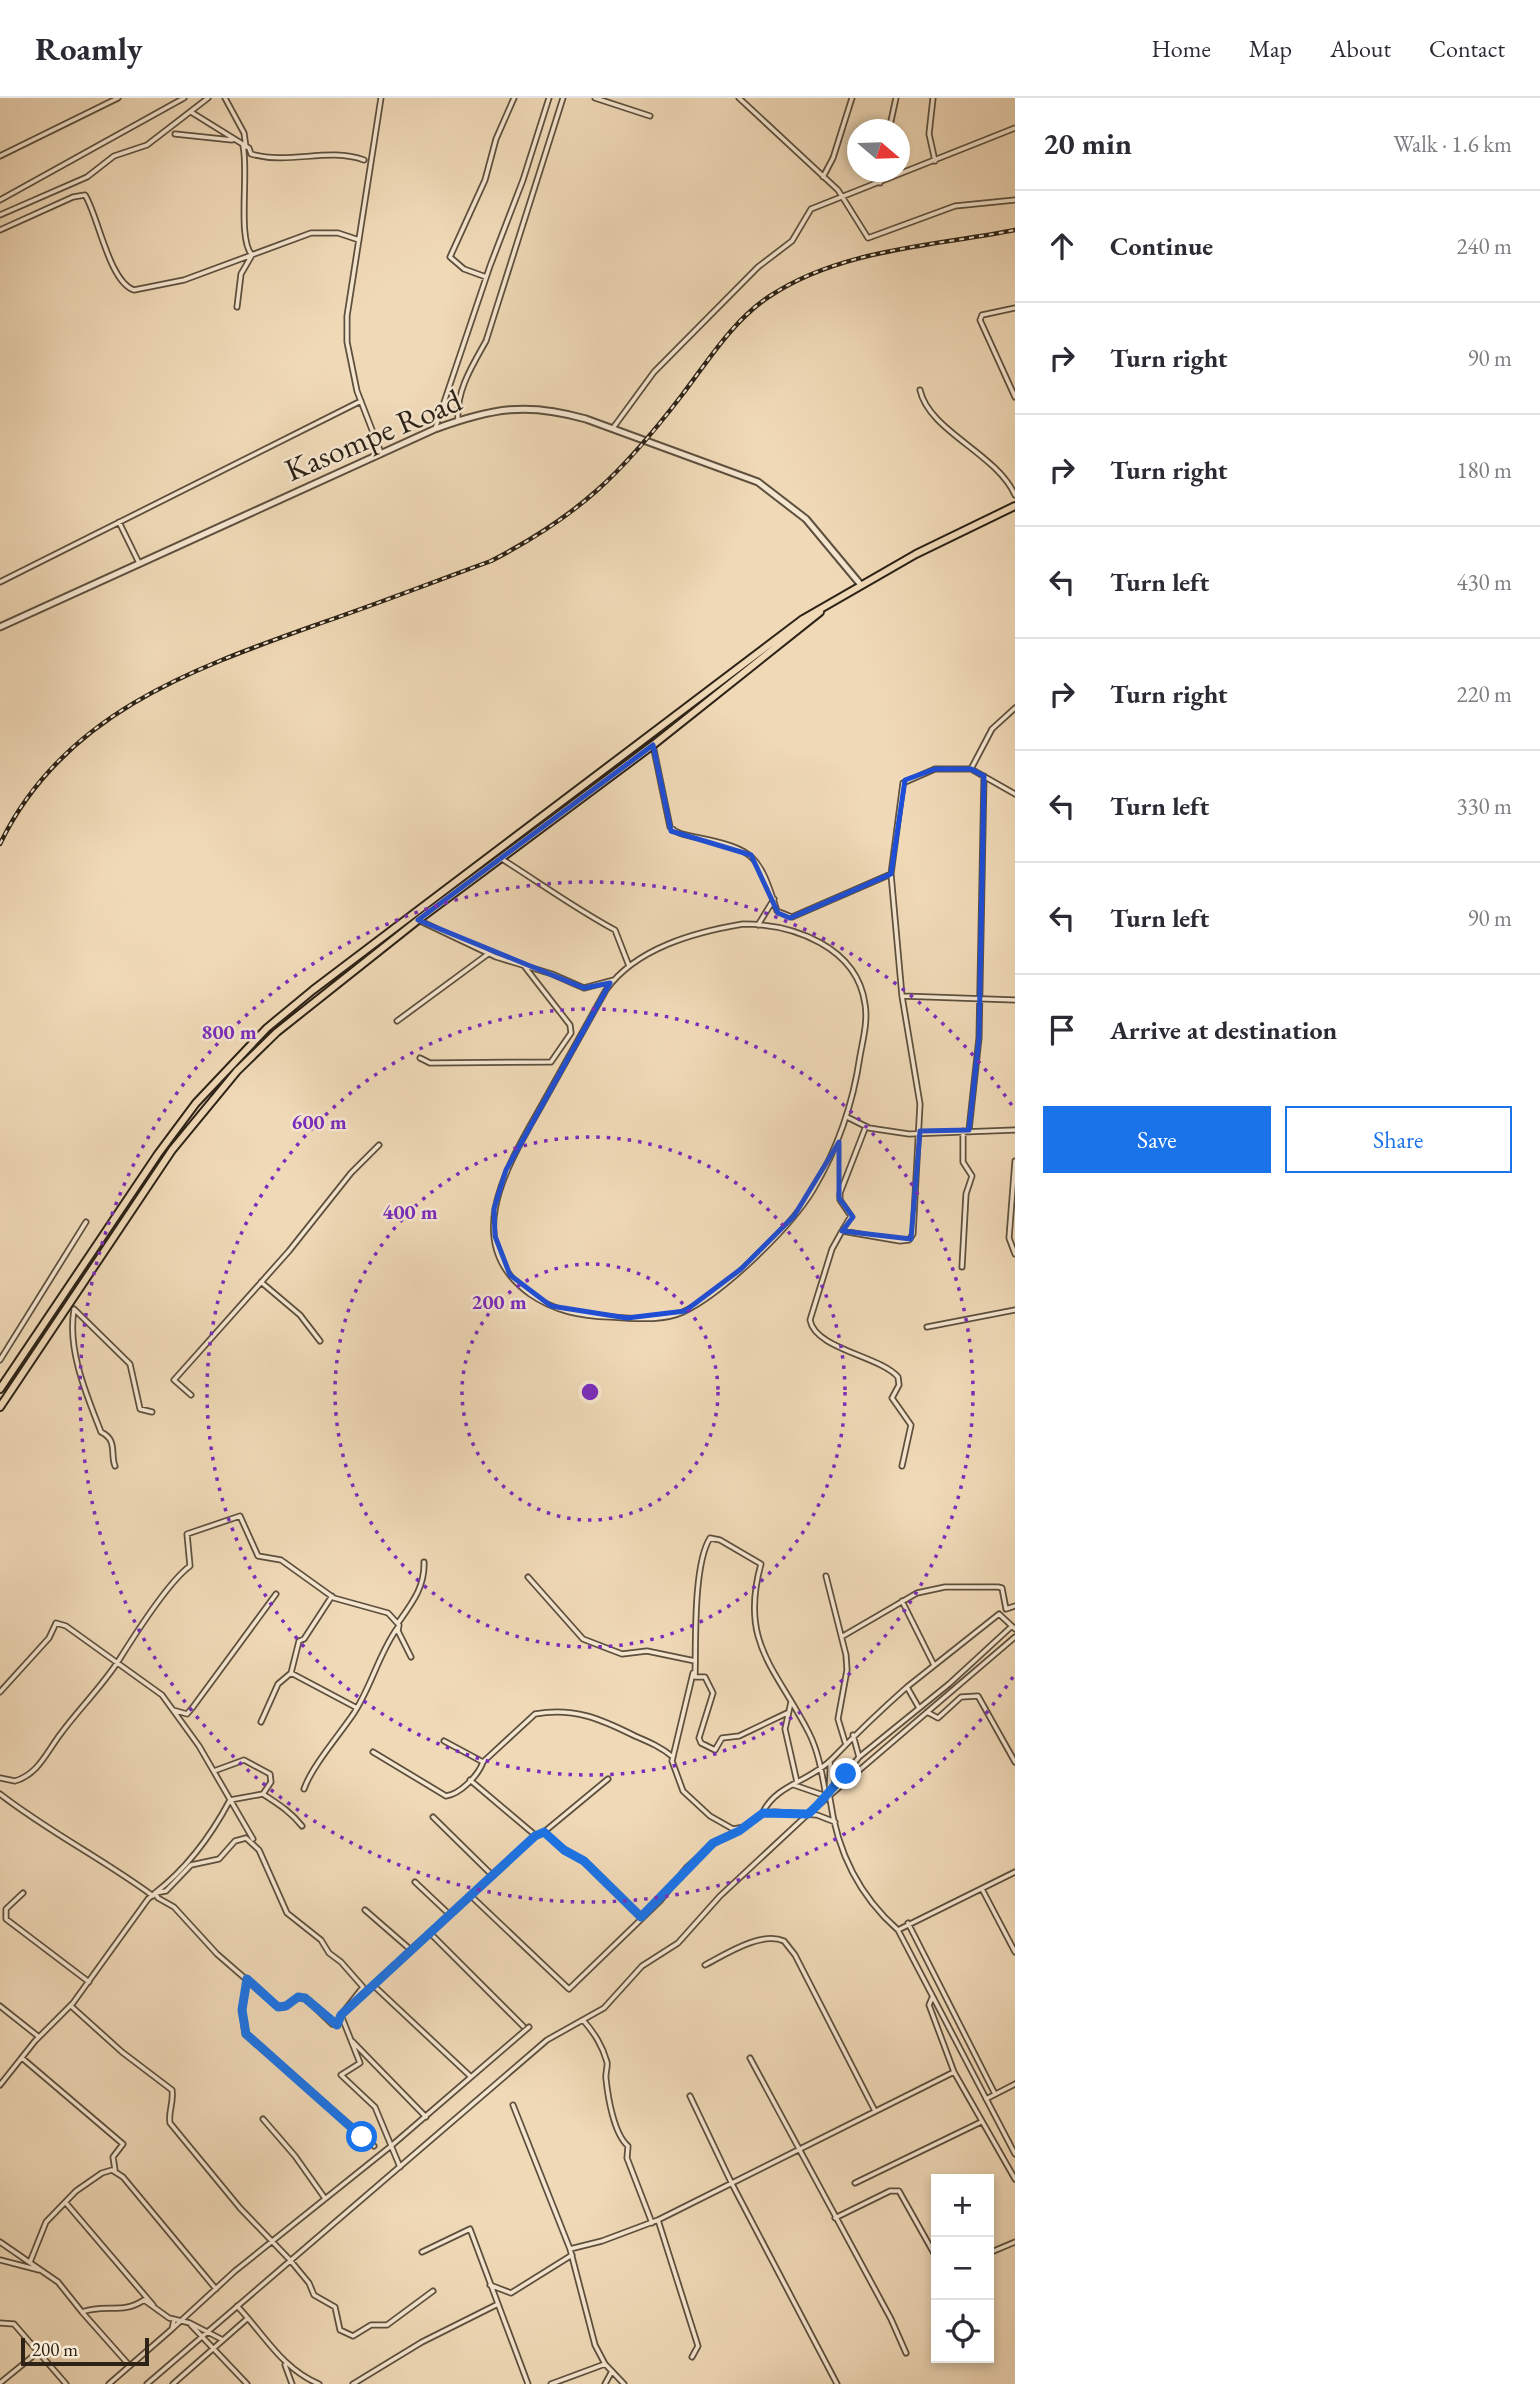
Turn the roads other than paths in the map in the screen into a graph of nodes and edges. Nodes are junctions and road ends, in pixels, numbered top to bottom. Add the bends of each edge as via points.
1 (118, 98) edge
2 (184, 98) edge
3 (208, 98) edge
4 (225, 98) edge
5 (382, 98) edge
6 (514, 98) edge
7 (549, 98) edge
8 (563, 98) edge
9 (595, 98) edge
10 (739, 98) edge
11 (852, 98) edge
12 (896, 98) edge
13 (933, 98) edge
14 (191, 112) junction
15 (650, 116) dead end
16 (891, 119) edge
17 (1015, 128) edge
18 (175, 134) dead end
19 (235, 141) junction
20 (245, 146) junction
21 (0, 156) edge
22 (364, 160) dead end
23 (934, 161) junction
24 (822, 177) junction
25 (880, 183) joint
26 (840, 196) junction
27 (0, 200) edge
28 (1015, 200) edge
29 (0, 215) edge
30 (0, 230) edge
31 (359, 240) junction
32 (252, 254) junction
33 (487, 277) junction
34 (236, 307) dead end
35 (1015, 308) edge
36 (920, 390) dead end
37 (1015, 397) edge
38 (361, 401) junction
39 (458, 420) junction
40 (613, 428) junction
41 (435, 429) junction
42 (381, 453) junction
43 (1015, 495) edge
44 (1015, 506) edge
45 (119, 522) junction
46 (139, 563) junction
47 (0, 582) edge
48 (861, 585) junction
49 (830, 604) junction
50 (0, 627) edge
51 (1015, 708) edge
52 (653, 745) junction
53 (971, 769) junction
54 (984, 776) junction
55 (1015, 794) edge
56 (500, 858) junction
57 (891, 874) junction
58 (774, 899) junction
59 (418, 920) junction
60 (758, 925) junction
61 (488, 954) junction
62 (629, 966) junction
63 (526, 967) junction
64 (614, 980) junction
65 (902, 996) junction
66 (977, 997) junction
67 (1015, 1000) edge
68 (397, 1021) dead end
69 (420, 1058) dead end
70 (847, 1117) junction
71 (866, 1126) junction
72 (966, 1130) junction
73 (1015, 1130) edge
74 (920, 1131) junction
75 (379, 1145) dead end
76 (1015, 1161) edge
77 (86, 1222) dead end
78 (842, 1231) junction
79 (1014, 1253) edge
80 (962, 1267) dead end
81 (261, 1282) junction
82 (69, 1302) junction
83 (74, 1310) junction
84 (1015, 1310) edge
85 (927, 1327) dead end
86 (320, 1341) dead end
87 (0, 1360) edge
88 (0, 1389) edge
89 (191, 1395) dead end
90 (0, 1407) edge
91 (152, 1412) dead end
92 (116, 1466) dead end
93 (902, 1466) dead end
94 (424, 1562) dead end
95 (826, 1576) dead end
96 (528, 1577) dead end
97 (276, 1594) dead end
98 (332, 1596) junction
99 (902, 1601) junction
100 (1015, 1606) edge
101 (398, 1624) junction
102 (1013, 1627) edge
103 (843, 1636) junction
104 (1015, 1637) edge
105 (411, 1657) dead end
106 (117, 1662) junction
107 (695, 1663) junction
108 (934, 1665) junction
109 (291, 1674) junction
110 (908, 1687) junction
111 (0, 1694) edge
112 (792, 1700) junction
113 (921, 1707) junction
114 (357, 1708) junction
115 (173, 1710) junction
116 (928, 1712) junction
117 (787, 1713) junction
118 (261, 1722) dead end
119 (853, 1735) junction
120 (444, 1741) dead end
121 (845, 1742) junction
122 (373, 1752) dead end
123 (673, 1757) junction
124 (859, 1757) junction
125 (831, 1761) junction
126 (483, 1762) junction
127 (1015, 1762) edge
128 (820, 1766) junction
129 (214, 1771) junction
130 (0, 1778) edge
131 (608, 1779) dead end
132 (470, 1780) junction
133 (797, 1782) junction
134 (792, 1785) junction
135 (832, 1787) junction
136 (304, 1789) dead end
137 (0, 1794) edge
138 (263, 1794) junction
139 (828, 1796) junction
140 (230, 1800) junction
141 (763, 1813) junction
142 (808, 1814) junction
143 (433, 1817) dead end
144 (835, 1822) junction
145 (302, 1826) dead end
146 (744, 1827) junction
147 (544, 1832) junction
148 (535, 1836) junction
149 (255, 1843) junction
150 (1015, 1872) edge
151 (492, 1875) junction
152 (415, 1882) dead end
153 (982, 1889) junction
154 (23, 1893) dead end
155 (154, 1894) junction
156 (471, 1896) junction
157 (365, 1910) dead end
158 (450, 1915) junction
159 (641, 1917) junction
160 (908, 1923) junction
161 (898, 1930) junction
162 (430, 1933) junction
163 (411, 1950) junction
164 (1015, 1952) edge
165 (705, 1965) dead end
166 (247, 1979) junction
167 (89, 1982) junction
168 (373, 1985) junction
169 (932, 1998) junction
170 (0, 2006) edge
171 (71, 2006) junction
172 (341, 2016) junction
173 (583, 2020) junction
174 (523, 2026) dead end
175 (529, 2026) dead end
176 (39, 2037) junction
177 (350, 2039) junction
178 (750, 2058) dead end
179 (22, 2059) junction
180 (954, 2072) junction
181 (470, 2075) junction
182 (1015, 2084) edge
183 (0, 2085) edge
184 (995, 2094) junction
185 (690, 2096) dead end
186 (986, 2099) junction
187 (513, 2105) dead end
188 (875, 2111) junction
189 (426, 2117) junction
190 (263, 2119) dead end
191 (981, 2122) junction
192 (374, 2146) dead end
193 (391, 2146) junction
194 (800, 2151) junction
195 (1015, 2154) edge
196 (400, 2167) junction
197 (116, 2172) junction
198 (1015, 2179) edge
199 (732, 2183) junction
200 (855, 2183) dead end
201 (324, 2197) junction
202 (66, 2203) junction
203 (835, 2218) junction
204 (658, 2220) junction
205 (652, 2223) junction
206 (271, 2241) junction
207 (0, 2242) edge
208 (1015, 2242) edge
209 (931, 2247) edge
210 (570, 2249) junction
211 (994, 2251) edge
212 (422, 2252) dead end
213 (572, 2255) junction
214 (0, 2260) edge
215 (290, 2260) junction
216 (30, 2262) junction
217 (41, 2270) junction
218 (490, 2285) junction
219 (216, 2289) junction
220 (433, 2291) dead end
221 (498, 2304) junction
222 (237, 2306) junction
223 (155, 2307) junction
224 (82, 2312) junction
225 (248, 2318) junction
226 (174, 2320) junction
227 (182, 2321) junction
228 (0, 2322) edge
229 (190, 2323) junction
230 (172, 2329) junction
231 (208, 2331) junction
232 (202, 2336) junction
233 (223, 2340) junction
234 (212, 2350) junction
235 (38, 2352) junction
236 (905, 2353) dead end
237 (692, 2357) dead end
238 (284, 2362) junction
239 (605, 2364) junction
240 (129, 2365) junction
241 (294, 2371) junction
242 (612, 2371) junction
243 (292, 2382) edge
244 (0, 2383) edge
245 (66, 2384) edge
246 (109, 2384) edge
247 (147, 2384) edge
248 (173, 2384) edge
249 (247, 2384) edge
250 (319, 2384) edge
251 (352, 2384) edge
252 (528, 2384) edge
253 (551, 2384) edge
254 (605, 2384) edge
255 (624, 2384) edge
256 (837, 2384) edge

1 - 21 street
2 - 27 street
3 - 14 street
4 - 20 street via 244,133
5 - 31 street
6 - 33 street via 485,180 450,257 464,269
7 - 33 street
8 - 39 street via 486,341 463,387
9 - 15 street
10 - 24 street
11 - 24 street via 833,158
12 - 16 street
13 - 23 street via 929,134
14 - 19 street
14 - 29 street via 147,145 110,158 87,177
17 - 23 street
18 - 19 street
19 - 20 street
20 - 22 street via 251,154 274,159 348,154
20 - 32 street via 244,219
23 - 25 street
24 - 26 street
25 - 26 street
26 - 28 street via 868,238 955,206
26 - 40 street via 811,209 792,241 703,319 634,396
30 - 32 street via 85,195 124,283 134,290 184,280
31 - 32 street via 323,231
31 - 38 street via 347,317
32 - 34 street via 241,274
33 - 41 street
35 - 37 street via 982,315 979,320
36 - 43 street via 949,430 998,470
38 - 42 street
38 - 45 street
39 - 40 street, Kasompe Road via 493,410 540,408
39 - 41 street, Kasompe Road
40 - 48 street, Kasompe Road via 758,482 806,519
41 - 42 street, Kasompe Road
42 - 46 street, Kasompe Road
44 - 48 highway
45 - 46 street
45 - 47 street
46 - 50 street, Kasompe Road
48 - 49 highway
49 - 52 highway
49 - 88 highway via 710,687 267,1028 220,1076 158,1154
51 - 53 street via 992,729
52 - 56 highway
52 - 58 street via 670,827 751,855 763,870
53 - 54 street
53 - 57 street via 935,769 905,780
54 - 55 street
54 - 66 street
56 - 59 highway
56 - 62 street via 589,918 615,930
57 - 58 street via 792,917 777,911
57 - 65 street
58 - 60 street
59 - 61 street
59 - 82 highway via 318,997 237,1071 172,1150
60 - 62 street via 690,937
60 - 70 street via 825,946 846,960 858,981 865,1024
61 - 63 street
61 - 68 street
62 - 64 street
63 - 64 street via 584,988
63 - 69 street via 570,1026 571,1033 551,1062 430,1063
64 - 70 street via 506,1170 496,1200 495,1236 508,1271 542,1302 579,1314 627,1318 665,1317 692,1306 741,1269 794,1216 826,1166
65 - 66 street
65 - 74 street
66 - 67 street
66 - 72 street via 979,1038
70 - 71 street
71 - 74 street via 897,1133
71 - 78 street via 840,1193 851,1216
72 - 73 street
72 - 74 street
72 - 80 street via 962,1159 972,1176 965,1197
74 - 78 street via 912,1238 900,1241
75 - 81 street via 332,1194
76 - 79 street via 1009,1238
77 - 87 street
78 - 93 street via 810,1323 844,1350 897,1375 899,1385 892,1398 911,1425
81 - 86 street via 300,1315
81 - 89 street via 174,1380
82 - 83 street
82 - 90 highway
83 - 91 street via 130,1364 140,1409
83 - 92 street via 74,1345 86,1397 113,1446
84 - 85 street
94 - 101 street via 419,1591
95 - 103 street
96 - 107 street via 583,1639 622,1654 647,1651
97 - 115 street via 187,1714
98 - 101 street via 373,1606
98 - 106 street via 281,1560 258,1556 243,1518 221,1521 187,1534 190,1566 178,1574
98 - 109 street via 299,1641
99 - 100 street via 938,1587 993,1586 1002,1588 1006,1609
99 - 103 street
99 - 108 street
101 - 105 street
101 - 114 street
102 - 108 street via 999,1614
102 - 113 street
103 - 121 street via 847,1670 838,1719
104 - 116 street
106 - 111 street via 56,1623 49,1638
106 - 115 street via 162,1695
106 - 130 street via 37,1769 15,1781
107 - 112 street via 701,1571 707,1544 713,1538 761,1564 755,1593 757,1639
107 - 117 street via 695,1677 705,1677 713,1693 701,1743 715,1750 722,1738
107 - 123 street
108 - 110 street
109 - 114 street
109 - 118 street via 278,1684
110 - 113 street
110 - 119 street
112 - 117 street
112 - 128 street
113 - 116 street
113 - 124 street
114 - 136 street
115 - 129 street
116 - 127 street via 938,1718 961,1697 978,1696
116 - 139 street
117 - 133 street via 785,1732
119 - 121 street
119 - 124 street
120 - 126 street
121 - 125 street
122 - 132 street via 446,1796 456,1794
123 - 126 street via 604,1719 541,1713 528,1718
123 - 146 street via 678,1782 697,1804 728,1828
124 - 135 street
125 - 128 street
125 - 135 street
126 - 132 street
128 - 133 street
128 - 139 street
129 - 138 street via 244,1760 270,1774 271,1782
129 - 140 street
131 - 147 street
132 - 148 street
133 - 134 street
134 - 139 street
134 - 141 street via 772,1798
135 - 139 street
137 - 155 street via 75,1847
138 - 140 street
138 - 145 street via 275,1804 285,1805
139 - 142 street
139 - 144 street
140 - 149 street
140 - 155 street via 188,1861
141 - 142 street
141 - 146 street
142 - 144 street
142 - 173 street via 720,1896 678,1943 645,1962 604,2008
143 - 151 street
144 - 161 street via 840,1849 864,1894
146 - 159 street via 713,1843
147 - 148 street
147 - 159 street via 584,1861
148 - 151 street
149 - 155 street via 246,1838 235,1841 219,1859 196,1861 166,1891
149 - 172 street via 287,1913 321,1940 363,1987
150 - 153 street
151 - 156 street
152 - 158 street
153 - 160 street
153 - 164 street
154 - 167 street via 5,1909 6,1919
155 - 166 street via 174,1907
155 - 167 street
156 - 158 street
156 - 159 street via 569,1989
157 - 163 street
158 - 162 street
160 - 161 street
160 - 184 street
161 - 169 street
162 - 163 street
162 - 174 street
163 - 168 street
165 - 188 street via 759,1940 784,1941
166 - 172 street via 278,2007 305,1998 332,2024 337,2025
166 - 192 street via 242,2010 246,2034
167 - 171 street
168 - 172 street
168 - 181 street
169 - 180 street via 929,2005
169 - 186 street
170 - 176 street
171 - 176 street
171 - 206 street via 172,2090 170,2123
172 - 177 street
173 - 196 street via 547,2040
173 - 205 street via 600,2040 619,2138 628,2146 627,2158
175 - 181 street
176 - 179 street
177 - 189 street
177 - 193 street via 360,2063 341,2076 375,2106
178 - 194 street
179 - 183 street
179 - 197 street via 123,2144 113,2157
180 - 188 street
180 - 191 street
181 - 189 street
182 - 184 street
184 - 186 street
185 - 199 street
186 - 195 street
187 - 210 street
188 - 194 street
189 - 193 street
190 - 201 street
191 - 198 street
191 - 200 street
193 - 196 street
193 - 201 street
194 - 199 street
194 - 203 street
196 - 215 street
197 - 202 street via 102,2173
197 - 219 street
199 - 204 street
199 - 256 street
201 - 206 street
202 - 216 street via 46,2222
202 - 223 street
203 - 209 street via 899,2190
203 - 236 street
204 - 205 street
204 - 237 street via 698,2346
205 - 210 street
206 - 215 street
206 - 219 street
207 - 216 street
208 - 211 street
210 - 213 street
212 - 218 street via 470,2229
213 - 218 street via 511,2292
213 - 239 street via 595,2345
214 - 217 street
215 - 220 street via 314,2295 335,2307 340,2330 353,2336 371,2325 387,2325
215 - 222 street
216 - 217 street
217 - 224 street via 58,2282
218 - 221 street
219 - 227 street
221 - 251 street
221 - 252 street
222 - 225 street
222 - 231 street
223 - 224 street via 144,2300 124,2309 98,2306
223 - 226 street
224 - 240 street
225 - 233 street
225 - 238 street
226 - 227 street
226 - 230 street
227 - 229 street
227 - 230 street
228 - 235 street via 14,2324
229 - 231 street
229 - 232 street
230 - 240 street
231 - 232 street
231 - 233 street
232 - 234 street
232 - 247 street
233 - 234 street
234 - 248 street
234 - 249 street
235 - 244 street
235 - 245 street
238 - 241 street
238 - 243 street
239 - 242 street
239 - 253 street
240 - 246 street
241 - 243 street
241 - 250 street
242 - 254 street
242 - 255 street

